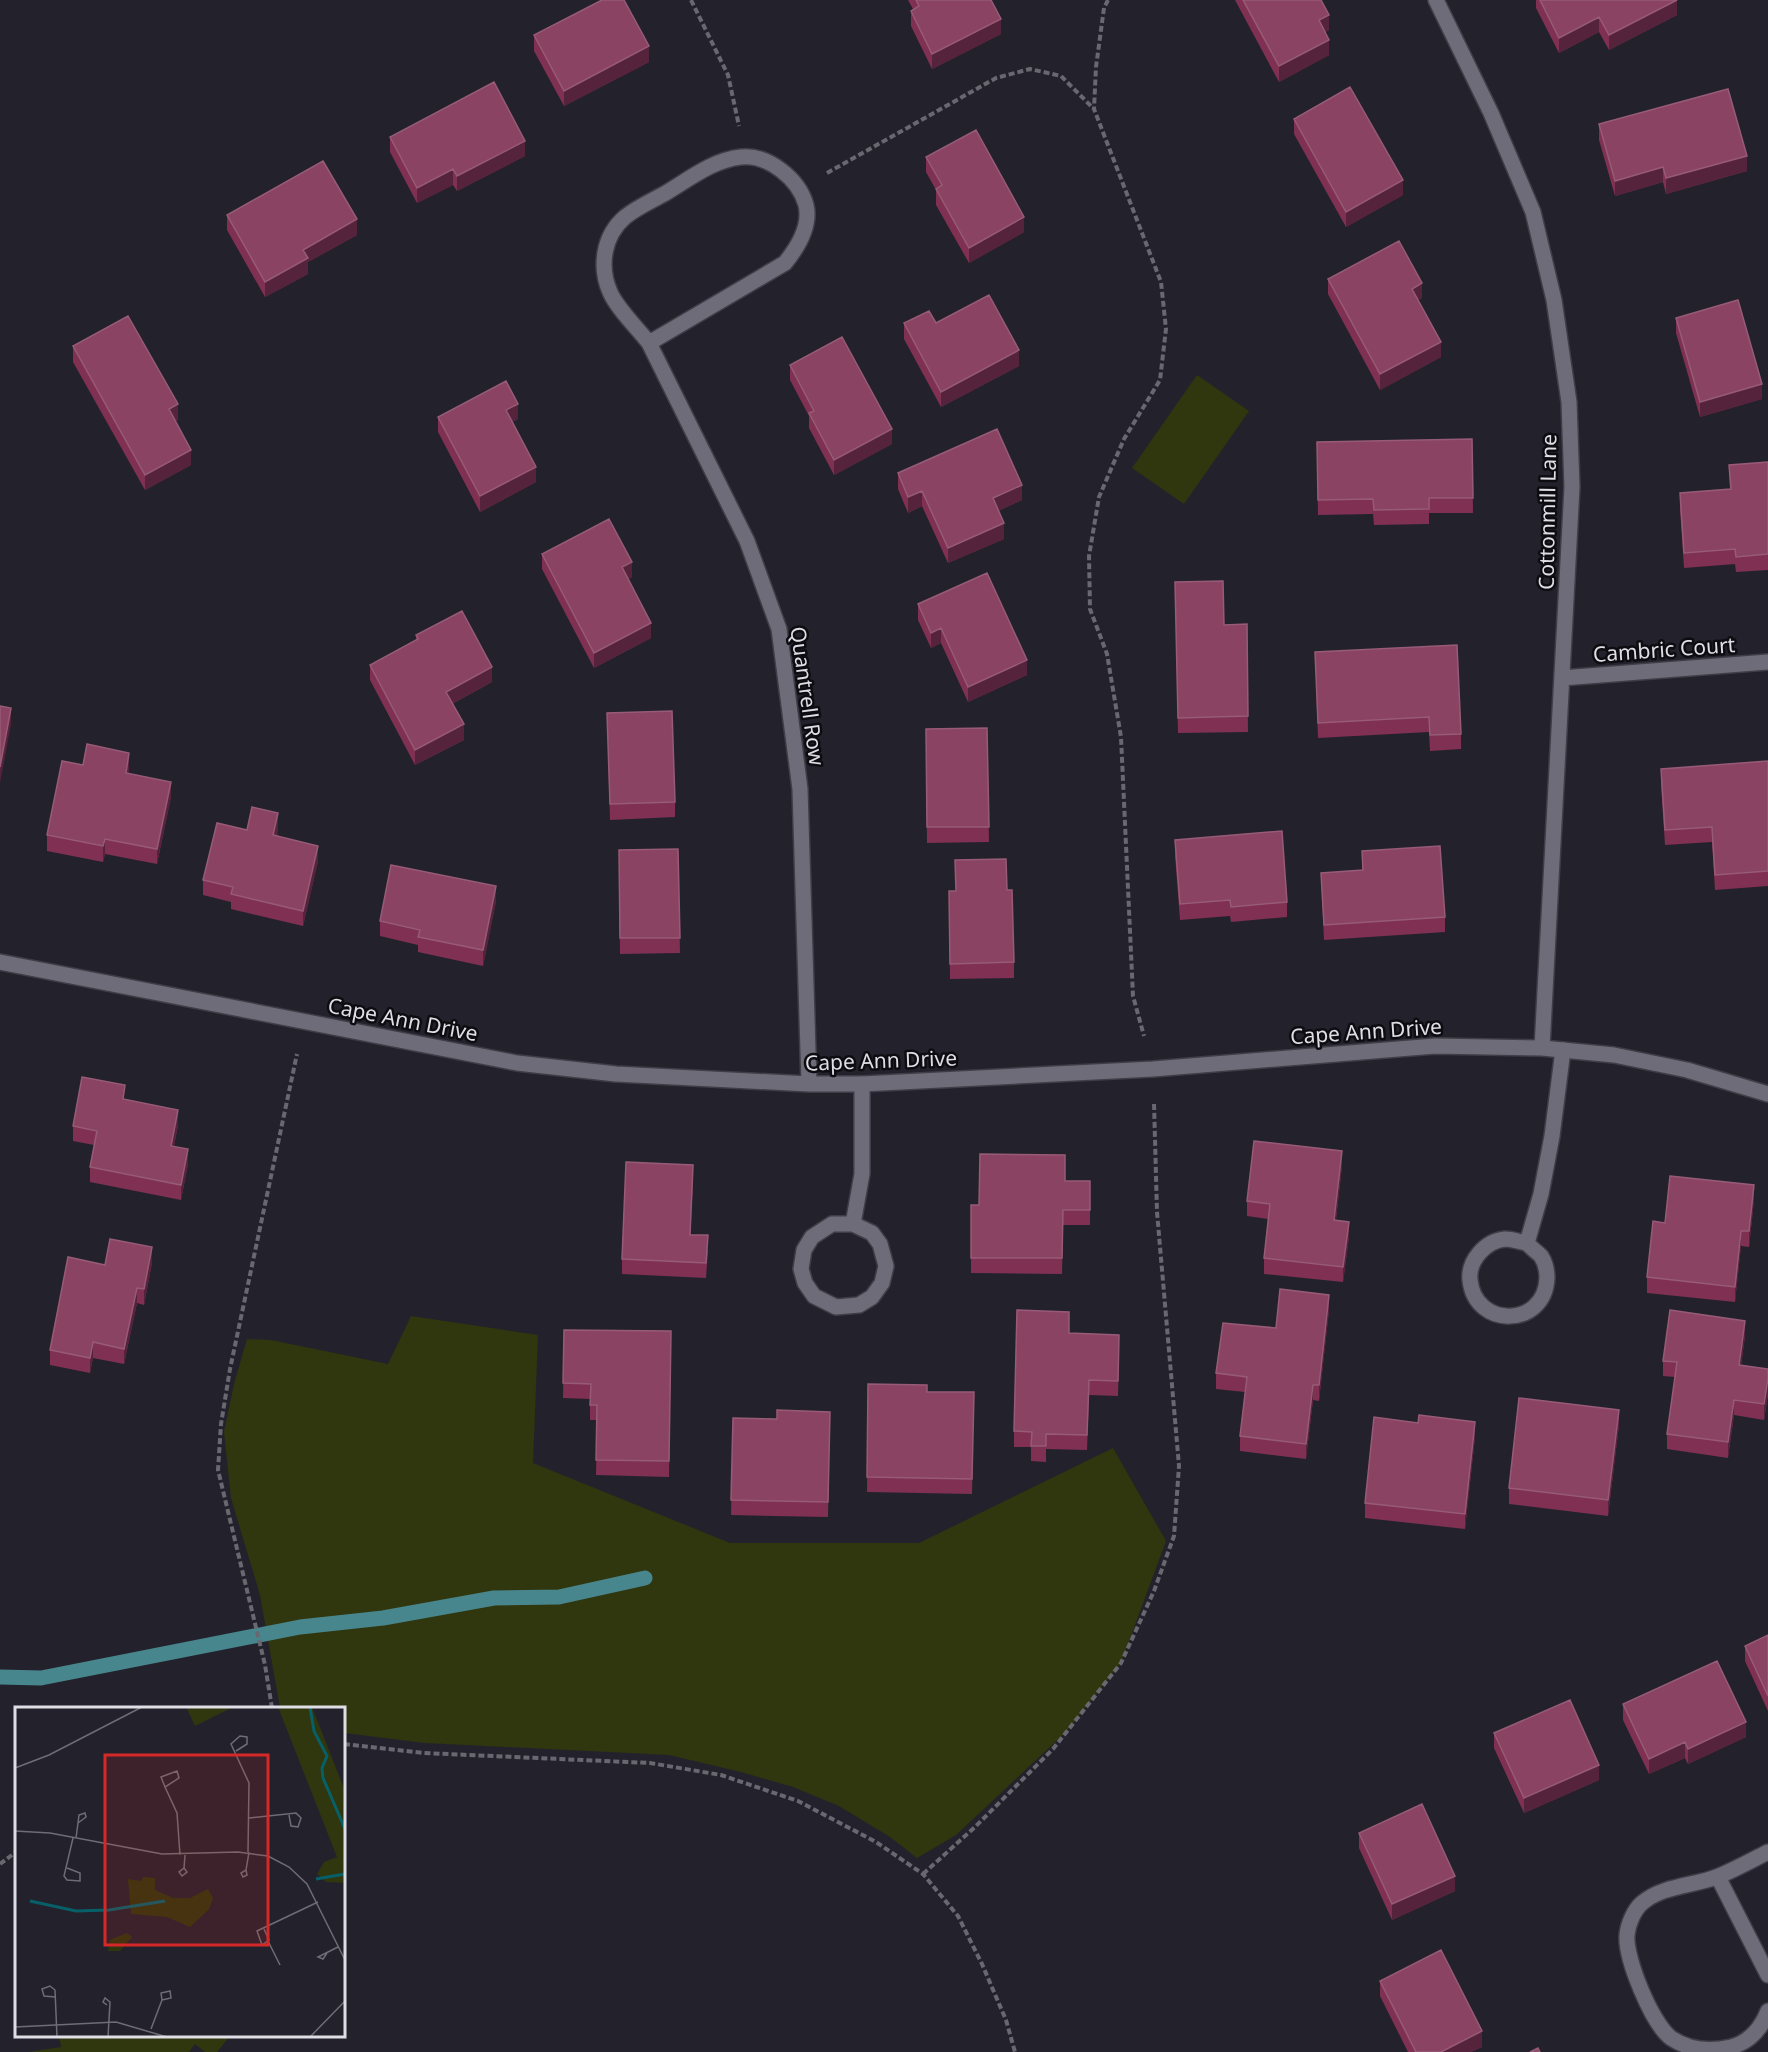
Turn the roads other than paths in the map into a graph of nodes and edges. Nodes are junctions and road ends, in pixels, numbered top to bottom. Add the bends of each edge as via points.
1 (1436, 0) edge
2 (649, 343) junction
3 (1768, 662) edge
4 (1562, 678) junction
5 (0, 962) edge
6 (1542, 1048) junction
7 (1563, 1050) junction
8 (809, 1084) junction
9 (862, 1084) junction
10 (1768, 1094) edge
11 (853, 1224) junction
12 (1527, 1244) junction
13 (1768, 1852) edge
14 (1718, 1877) junction
15 (1768, 1975) edge
16 (1768, 2014) edge

1 - 4 street, Cottonmill Lane via 1491,112 1533,212 1554,300 1569,402 1572,487
2 - 2 street, Quantrell Row via 785,262 798,247 805,227 806,205 778,166 744,156 721,160 625,217 609,236 604,273 610,294
2 - 8 street, Quantrell Row via 747,541 778,629 800,789
3 - 4 street, Cambric Court
4 - 6 street, Cottonmill Lane
5 - 8 street, Cape Ann Drive via 517,1063 616,1074
6 - 7 street, Cape Ann Drive
6 - 9 street, Cape Ann Drive via 1435,1046 1153,1069
7 - 10 street, Cape Ann Drive via 1614,1055 1687,1070
7 - 12 street via 1552,1136
8 - 9 street, Cape Ann Drive
9 - 11 street via 862,1174
11 - 11 street via 832,1224 812,1237 804,1250 801,1269 805,1283 814,1296 836,1307 860,1305 872,1297 882,1283 886,1266 880,1244 872,1233
12 - 12 street via 1506,1239 1492,1242 1478,1252 1469,1273 1471,1290 1478,1304 1496,1315 1515,1317 1540,1301 1547,1270 1541,1257
13 - 14 street
14 - 15 street
14 - 16 street via 1663,1891 1641,1903 1631,1918 1627,1935 1630,1962 1655,2020 1670,2037 1696,2050 1720,2050 1743,2043 1762,2026

